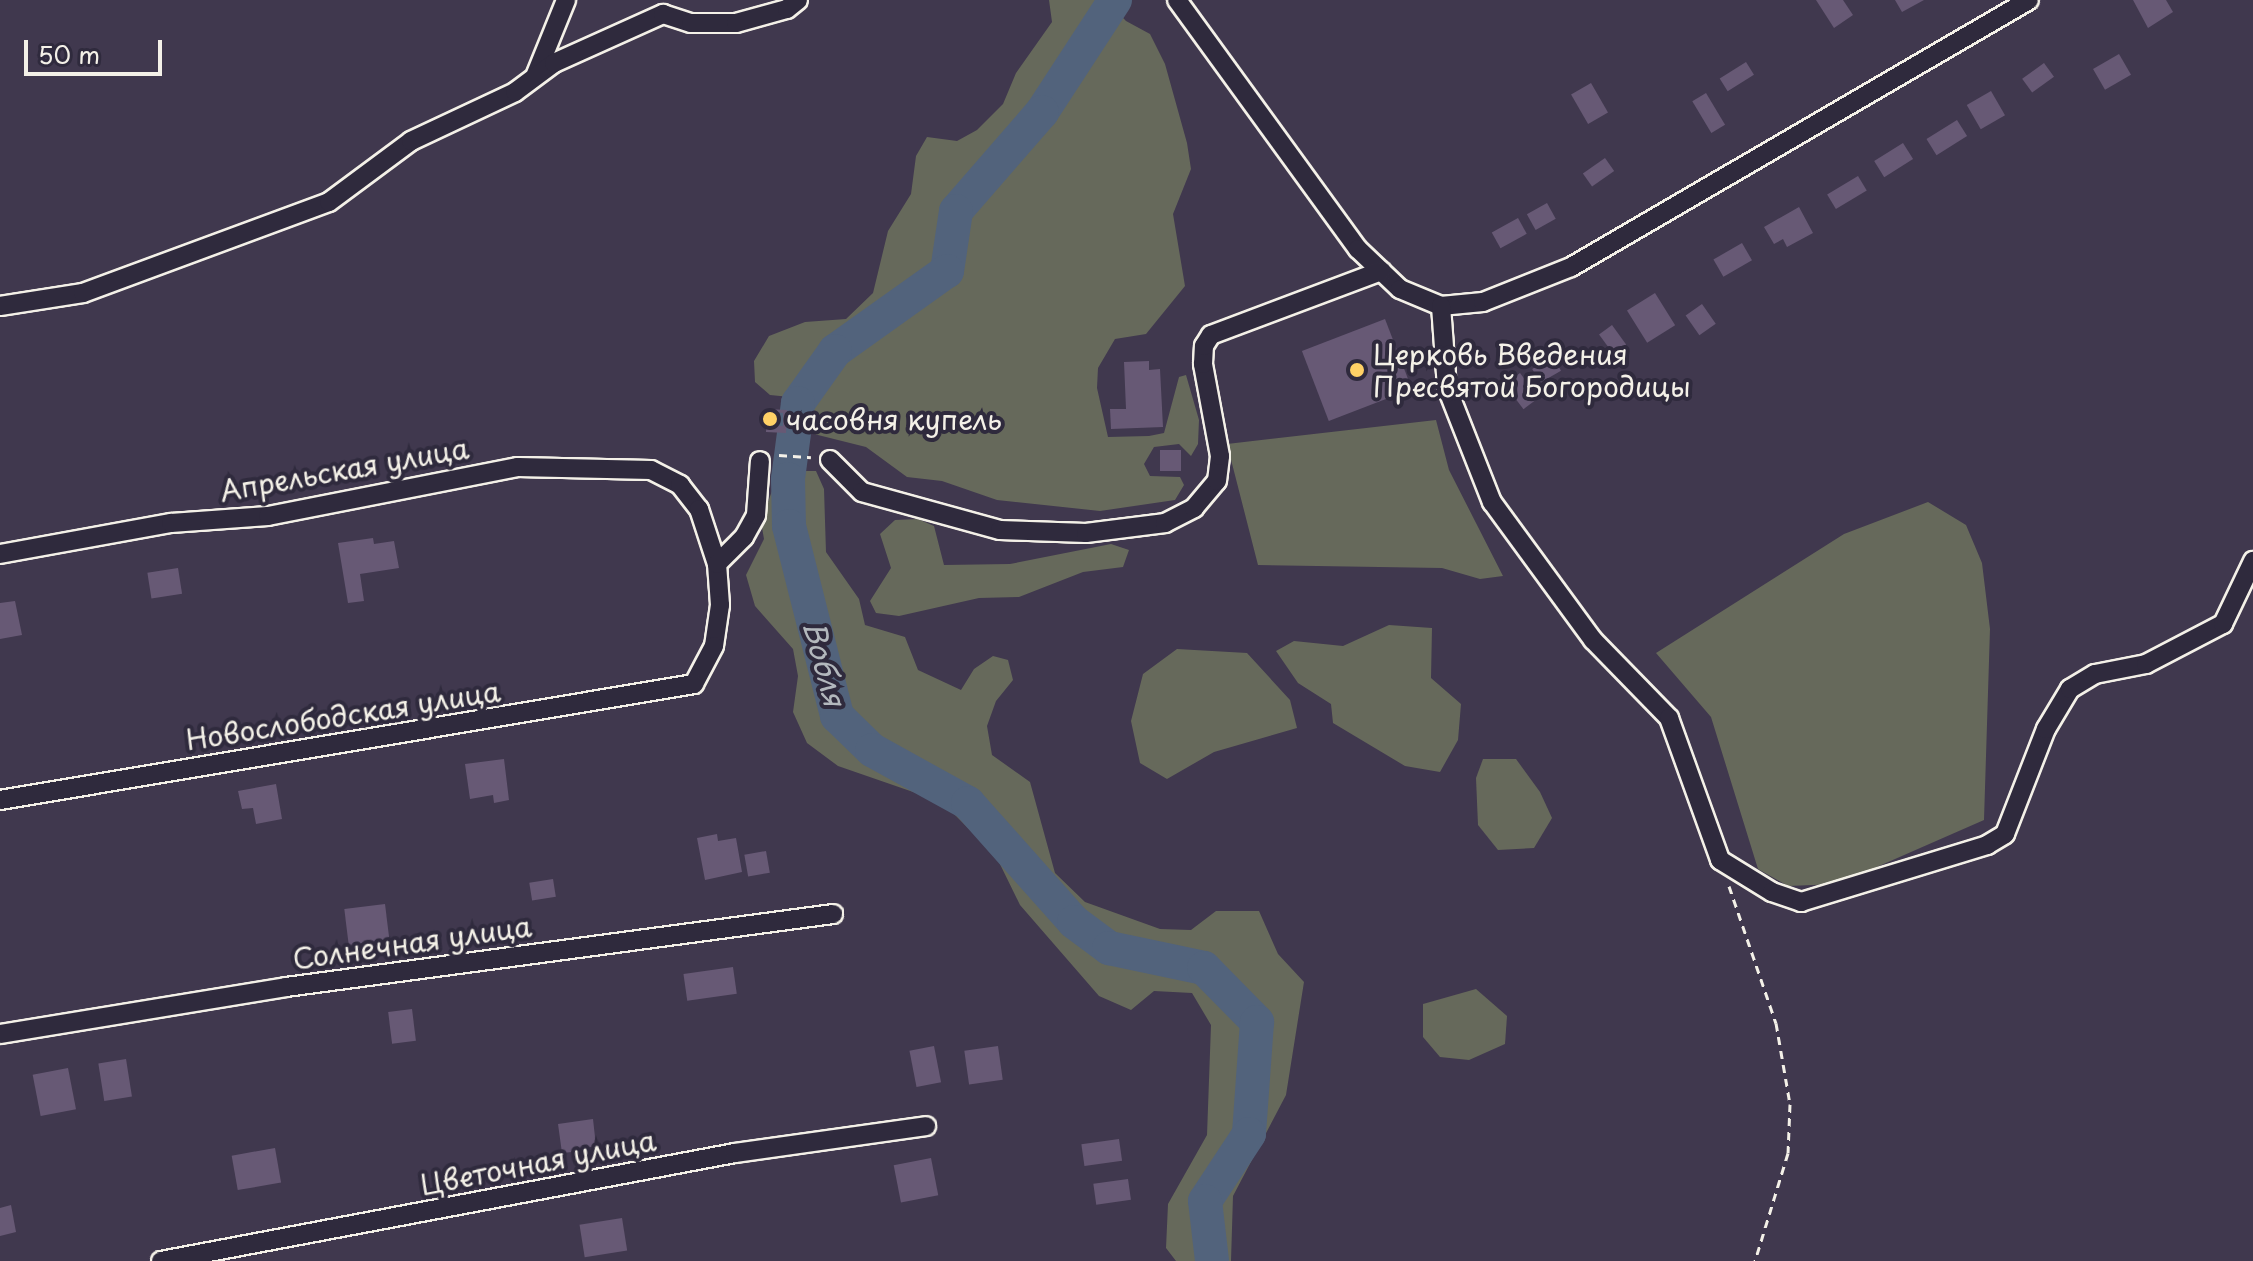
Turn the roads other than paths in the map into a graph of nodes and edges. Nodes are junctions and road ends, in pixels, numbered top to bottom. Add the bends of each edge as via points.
1 (566, 0) edge
2 (647, 0) edge
3 (798, 0) edge
4 (1177, 0) edge
5 (2029, 0) edge
6 (663, 14) junction
7 (535, 77) junction
8 (1381, 271) junction
9 (0, 306) edge
10 (1441, 306) junction
11 (830, 460) dead end
12 (760, 461) dead end
13 (0, 554) edge
14 (2253, 561) edge
15 (717, 564) junction
16 (0, 800) edge
17 (833, 914) dead end
18 (0, 1034) edge
19 (926, 1126) dead end
20 (161, 1261) edge

1 - 7 street
2 - 6 street
3 - 6 street via 736,23 691,23
4 - 8 street via 1328,210
5 - 10 street via 1571,267 1483,302
6 - 7 street via 554,63
7 - 9 street via 515,92 411,141 329,202 83,293
8 - 10 street via 1400,289
8 - 11 street via 1211,335 1203,364 1220,456 1217,481 1194,508 1165,523 1086,533 1000,530 862,492
10 - 14 street via 1447,388 1492,502 1593,640 1669,718 1720,860 1772,892 1801,902 1987,845 2005,834 2046,729 2070,689 2095,674 2146,664 2223,624
12 - 15 street via 756,515 744,537
13 - 15 street, Апрельская улица via 171,523 268,516 518,467 651,470 680,485 699,509
15 - 16 street, Новослободская улица via 720,605 714,646 694,684
17 - 18 street, Солнечная улица via 286,987
19 - 20 street, Цветочная улица via 735,1153

